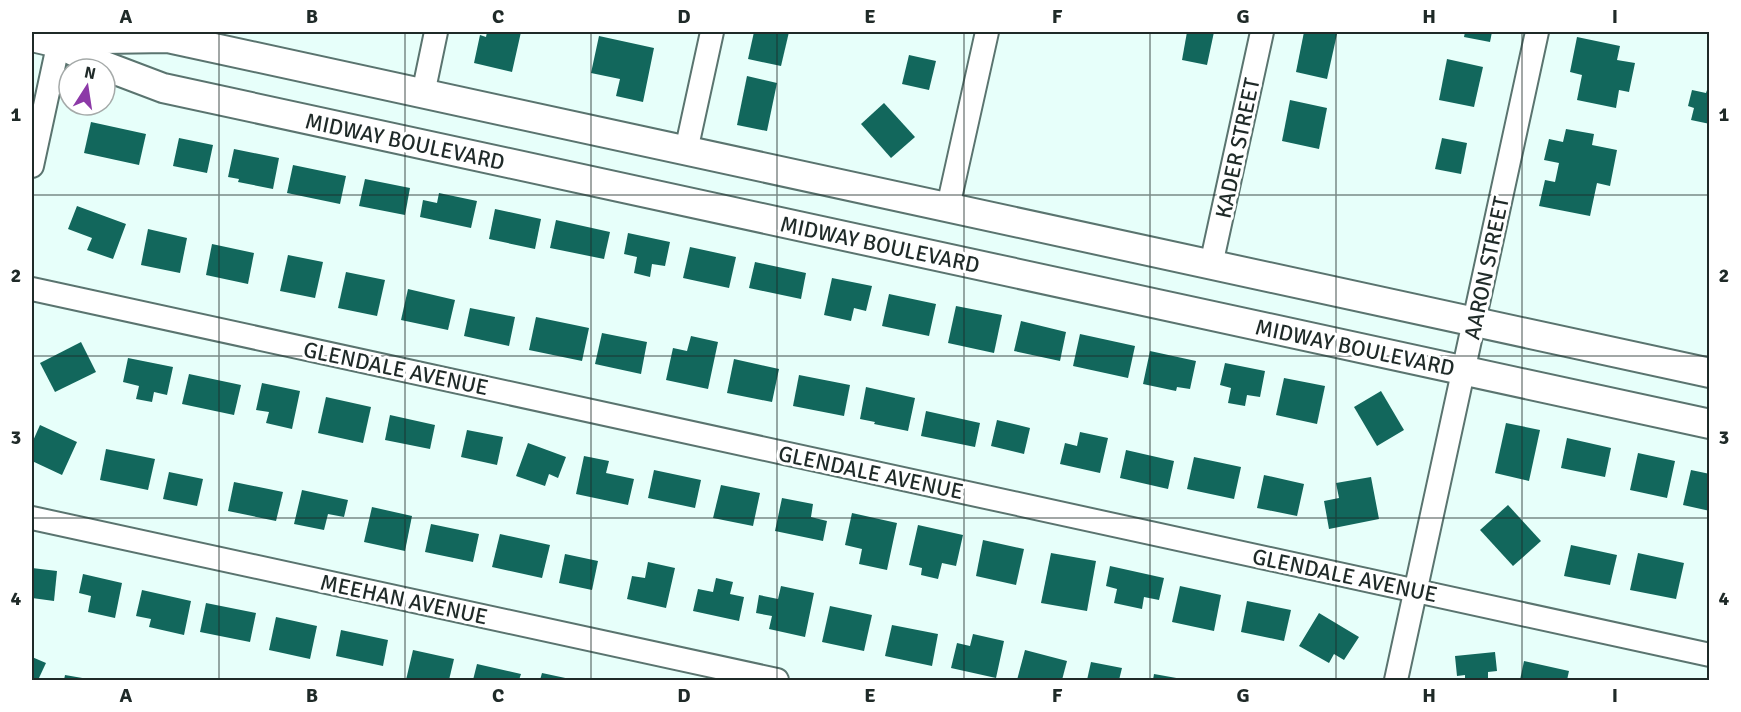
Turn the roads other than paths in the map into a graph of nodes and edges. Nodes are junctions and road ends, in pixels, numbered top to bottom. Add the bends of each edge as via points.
1 (436, 32) edge
2 (712, 32) edge
3 (987, 32) edge
4 (1262, 32) edge
5 (1537, 32) edge
6 (50, 37) edge
7 (423, 94) junction
8 (686, 151) junction
9 (32, 166) edge
10 (948, 207) junction
11 (1211, 265) junction
12 (32, 289) edge
13 (1474, 322) junction
14 (1463, 370) junction
15 (1710, 373) edge
16 (1710, 424) edge
17 (32, 518) edge
18 (1415, 590) junction
19 (1710, 655) edge
20 (777, 681) edge
21 (1396, 681) edge

1 - 7 street
2 - 8 street
3 - 10 street
4 - 11 street, KADER STREET
5 - 13 street, AARON STREET
6 - 7 street via 168,38
6 - 9 street
6 - 14 street, MIDWAY BOULEVARD via 97,63 163,88
7 - 8 street
8 - 10 street
10 - 11 street
11 - 13 street
12 - 18 street, GLENDALE AVENUE
13 - 14 street, AARON STREET
13 - 15 street
14 - 16 street, MIDWAY BOULEVARD
14 - 18 street, AARON STREET
17 - 20 street, MEEHAN AVENUE
18 - 19 street, GLENDALE AVENUE
18 - 21 street, AARON STREET

